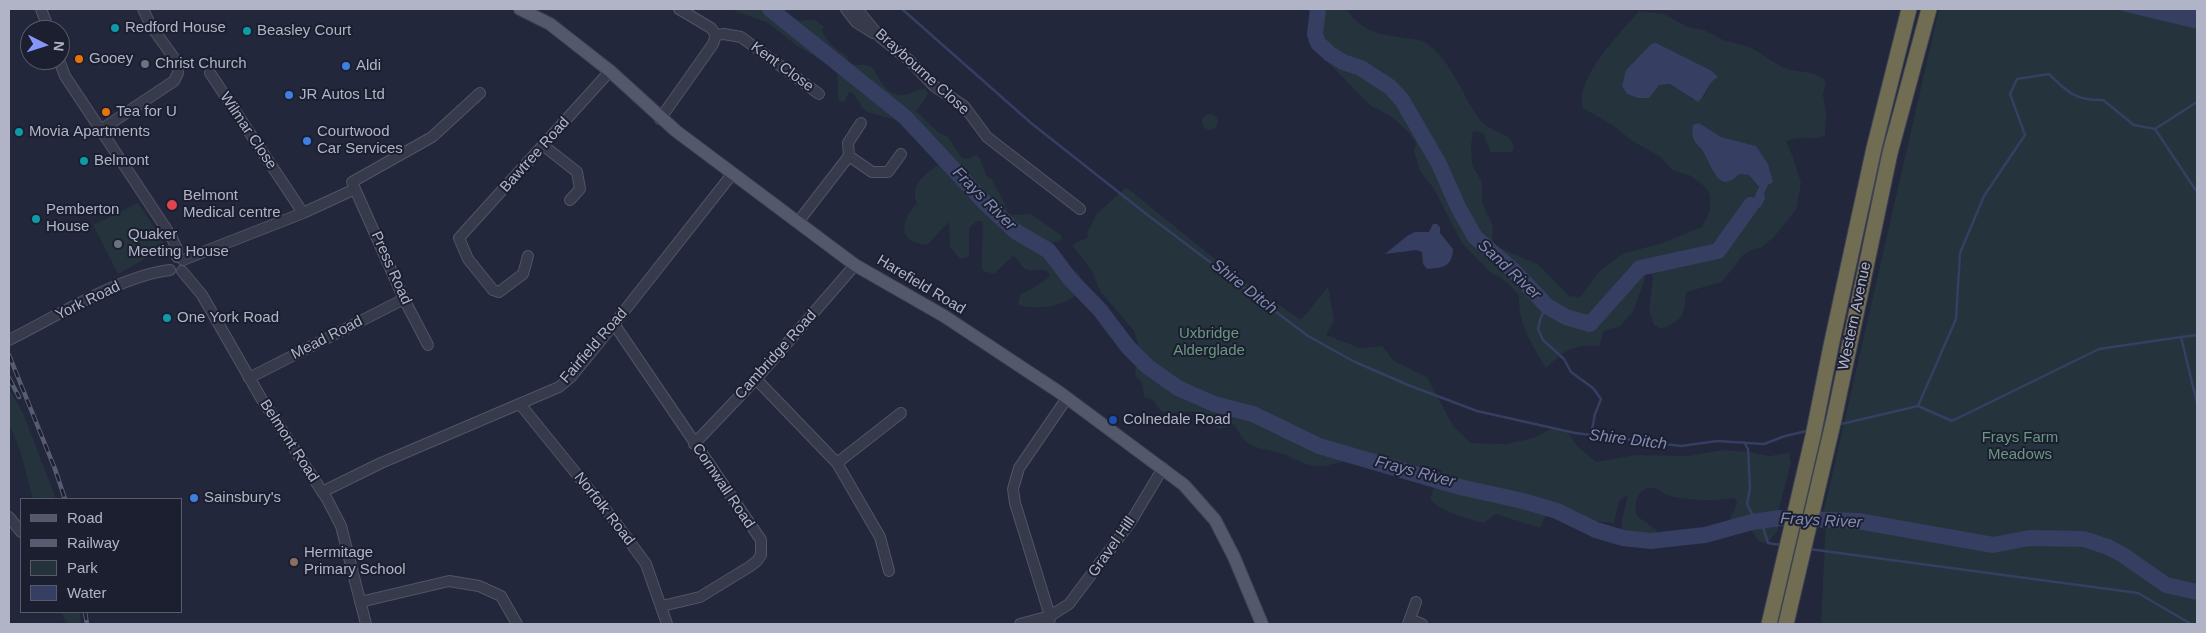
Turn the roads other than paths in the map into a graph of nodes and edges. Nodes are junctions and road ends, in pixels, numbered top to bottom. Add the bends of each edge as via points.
1 (143, 9) edge
2 (520, 9) edge
3 (679, 9) edge
4 (846, 9) edge
5 (857, 9) edge
6 (1909, 9) edge
7 (1929, 9) edge
8 (716, 35) junction
9 (880, 37) junction
10 (63, 70) edge
11 (610, 70) junction
12 (210, 73) dead end
13 (480, 93) dead end
14 (819, 94) dead end
15 (660, 118) junction
16 (861, 123) dead end
17 (102, 129) junction
18 (544, 146) junction
19 (901, 154) dead end
20 (849, 156) junction
21 (734, 173) junction
22 (355, 189) junction
23 (570, 200) dead end
24 (1080, 209) dead end
25 (303, 213) junction
26 (798, 222) junction
27 (528, 256) dead end
28 (180, 258) junction
29 (855, 265) junction
30 (170, 270) junction
31 (182, 271) junction
32 (404, 299) junction
33 (614, 324) junction
34 (9, 340) edge
35 (428, 345) dead end
36 (249, 378) junction
37 (756, 379) junction
38 (1067, 398) junction
39 (520, 404) junction
40 (901, 413) dead end
41 (694, 444) junction
42 (837, 463) junction
43 (1163, 468) junction
44 (322, 492) junction
45 (9, 517) edge
46 (20, 531) edge
47 (890, 571) dead end
48 (1779, 583) junction
49 (360, 602) junction
50 (1416, 602) dead end
51 (662, 606) junction
52 (1050, 620) edge
53 (1409, 622) edge
54 (366, 624) edge
55 (517, 624) edge
56 (667, 624) edge
57 (1020, 624) edge
58 (1262, 624) edge
59 (1422, 624) edge
60 (1764, 624) edge
61 (1769, 624) edge
62 (1786, 624) edge

1 - 17 street via 151,26 175,58 178,73 174,81
2 - 11 main road, Harefield Road via 550,24
3 - 8 street via 711,28
4 - 9 street via 856,22
5 - 9 street, Braybourne Close
6 - 48 highway, Western Avenue via 1874,148
7 - 62 highway, Western Avenue via 1890,153 1834,419
8 - 14 street, Kent Close via 741,37
8 - 15 street via 713,44
9 - 24 street, Braybourne Close via 934,86 964,106 987,137
10 - 17 street
11 - 15 main road, Harefield Road
11 - 18 street, Bawtree Road
12 - 25 street, Wilmar Close
13 - 22 street via 432,137 352,182
15 - 21 main road, Harefield Road
16 - 20 street via 848,143
17 - 28 street via 171,236
18 - 23 street via 577,172 580,190
18 - 27 street, Bawtree Road via 459,238 468,259 493,290 499,292 523,274
19 - 20 street via 888,172 872,172
20 - 26 street
21 - 26 main road, Harefield Road
21 - 33 street, Fairfield Road
22 - 25 street
22 - 32 street, Press Road
25 - 28 street
26 - 29 main road, Harefield Road
28 - 30 street via 170,262
28 - 31 street via 185,265
29 - 37 street, Cambridge Road
29 - 38 main road, Harefield Road via 944,316
30 - 31 street
30 - 34 street, York Road via 118,285
31 - 36 street, Belmont Road via 202,295
32 - 35 street, Press Road
32 - 36 street, Mead Road
33 - 39 street, Fairfield Road via 560,387
33 - 41 street, Cornwall Road
36 - 44 street, Belmont Road
37 - 41 street, Cambridge Road
37 - 42 street
38 - 43 main road, Harefield Road
38 - 52 street via 1019,468 1013,489
39 - 44 street, Fairfield Road via 381,463
39 - 51 street, Norfolk Road via 646,564
40 - 42 street
41 - 51 street, Cornwall Road via 761,540 761,555 757,561 700,597
42 - 47 street via 880,537
43 - 52 street, Gravel Hill via 1130,523 1083,588
43 - 58 main road, Harefield Road via 1184,485 1216,520
44 - 49 street, Belmont Road via 341,526
45 - 46 street
48 - 60 highway
48 - 61 highway, Western Avenue
49 - 54 street, Belmont Road
49 - 55 street via 449,581 479,586 501,596
50 - 53 street
51 - 56 street, Norfolk Road
52 - 57 street, Gravel Hill
53 - 59 street

